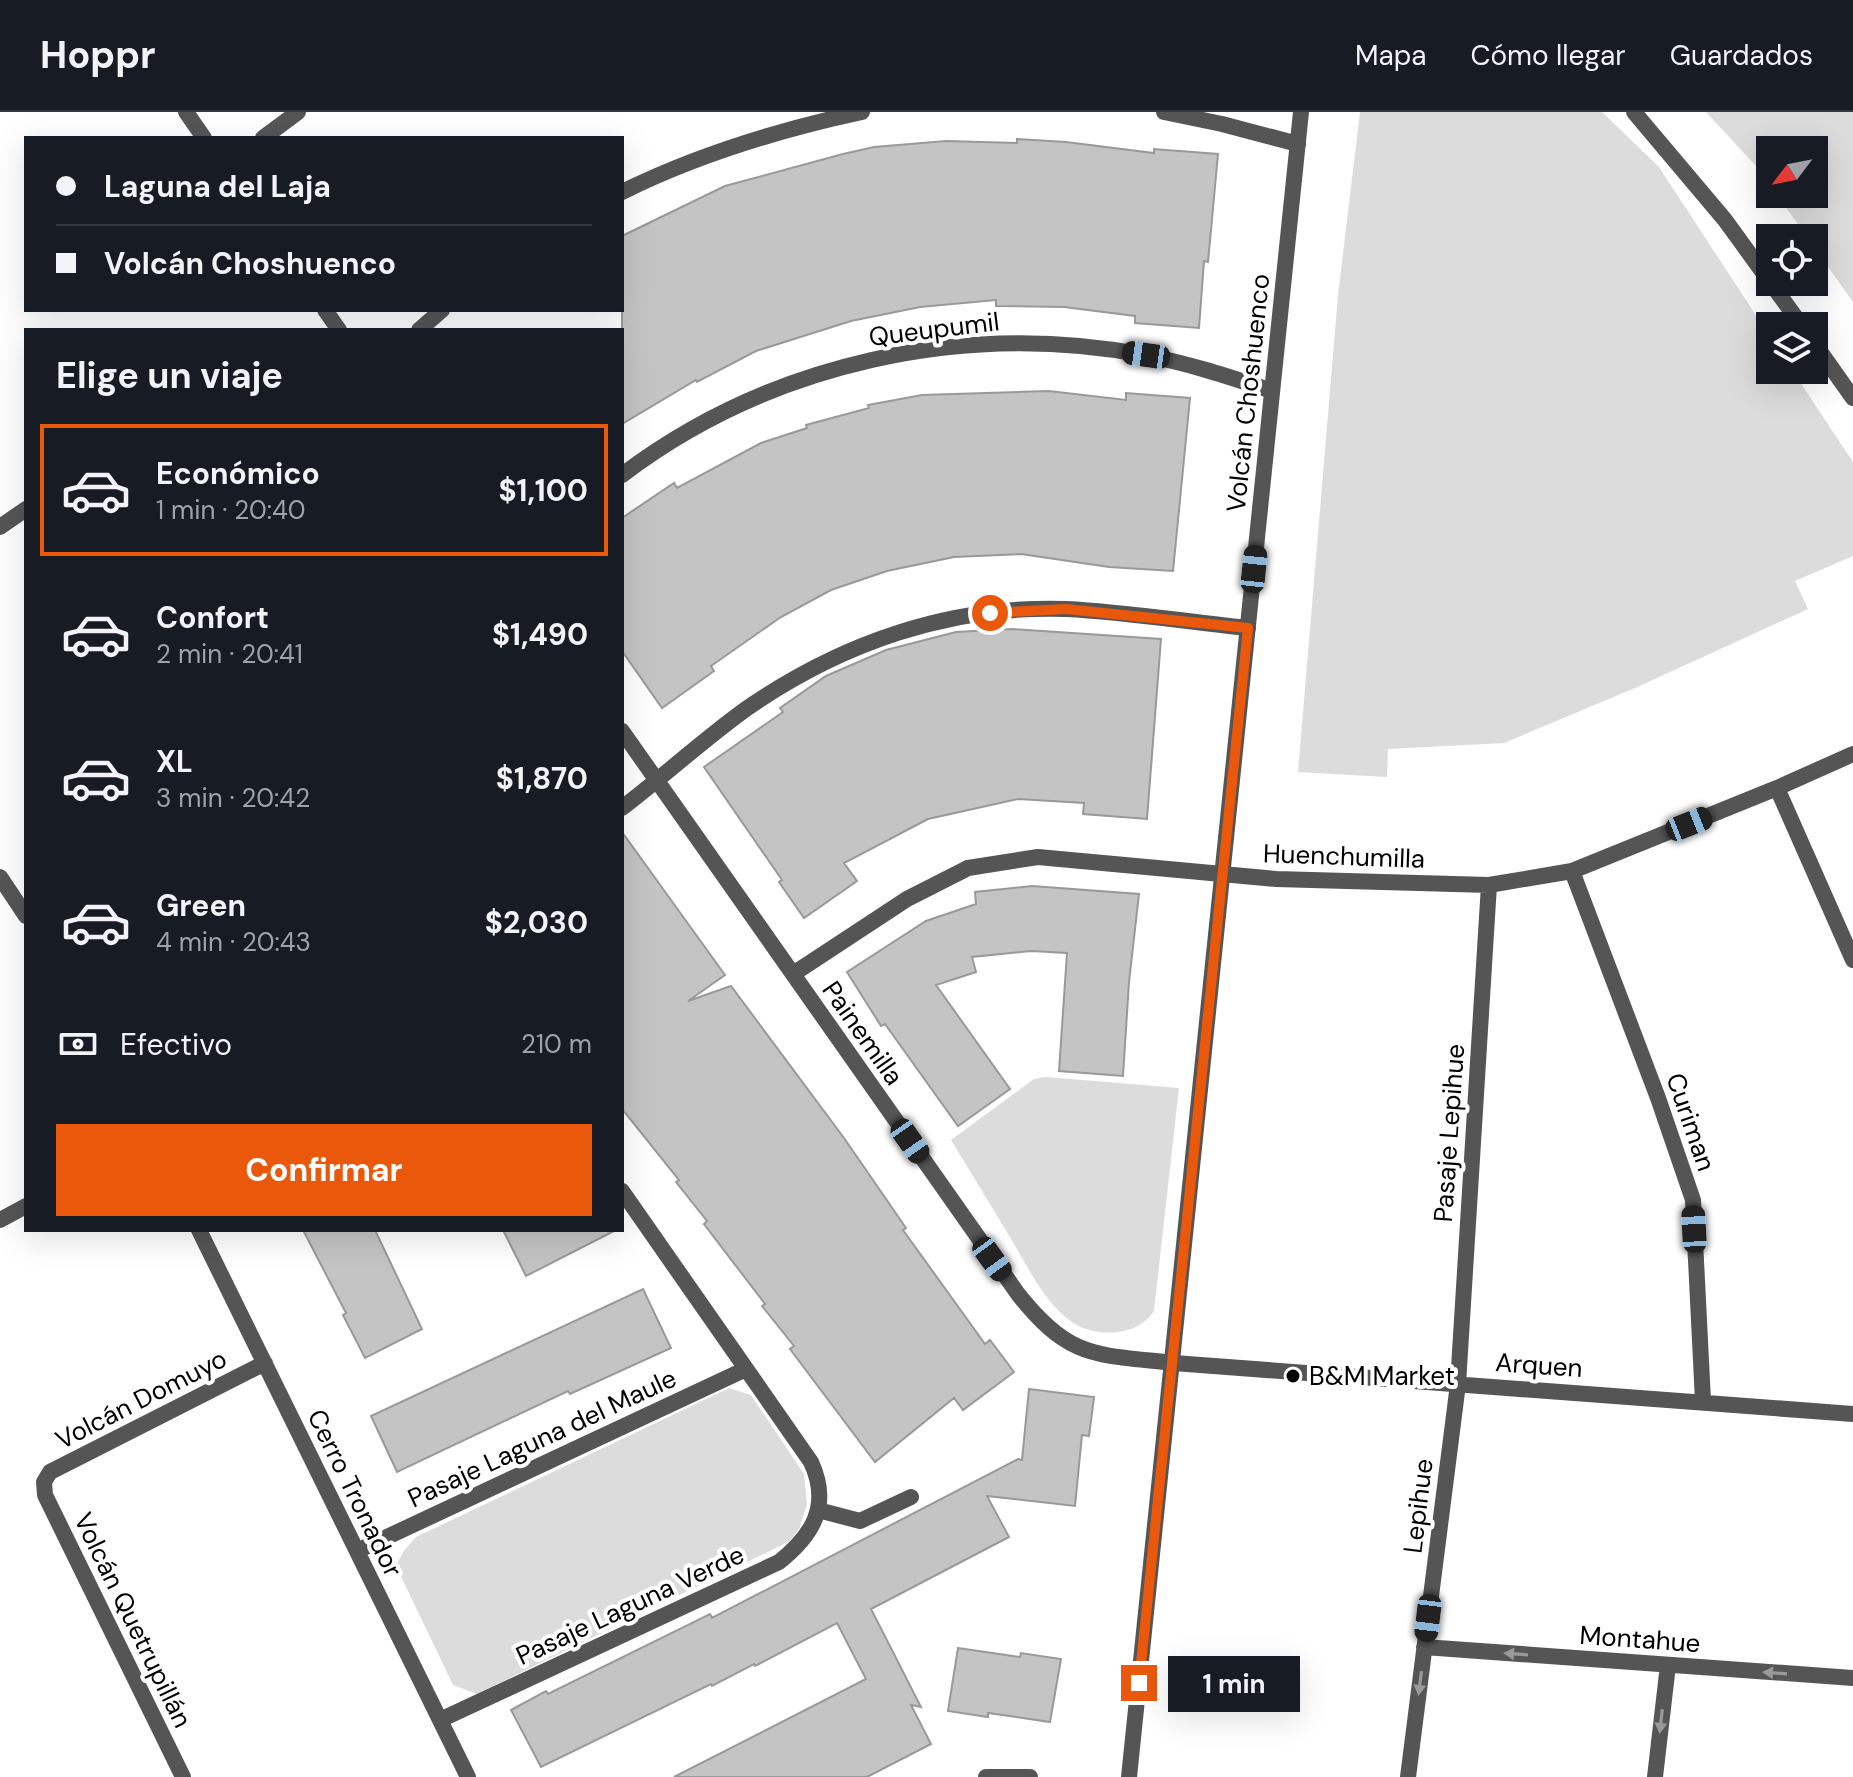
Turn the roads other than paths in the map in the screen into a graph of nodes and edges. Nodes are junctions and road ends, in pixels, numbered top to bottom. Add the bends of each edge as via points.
1 (186, 112) edge
2 (298, 112) edge
3 (862, 112) edge
4 (1164, 112) edge
5 (1301, 112) edge
6 (1634, 112) edge
7 (203, 136) edge
8 (266, 136) edge
9 (1298, 144) junction
10 (624, 191) edge
11 (1756, 263) edge
12 (440, 312) edge
13 (421, 328) edge
14 (1828, 363) edge
15 (1272, 391) junction
16 (1853, 398) edge
17 (624, 474) edge
18 (24, 510) edge
19 (0, 527) edge
20 (1248, 628) junction
21 (624, 734) edge
22 (1853, 754) edge
23 (657, 781) junction
24 (1777, 788) junction
25 (624, 806) edge
26 (1572, 871) junction
27 (1224, 873) junction
28 (1489, 885) junction
29 (3, 888) edge
30 (24, 914) edge
31 (1853, 960) edge
32 (793, 974) junction
33 (624, 1194) edge
34 (24, 1207) edge
35 (0, 1220) edge
36 (200, 1232) edge
37 (265, 1363) junction
38 (1174, 1363) junction
39 (746, 1369) junction
40 (1458, 1384) junction
41 (1703, 1401) junction
42 (1853, 1414) edge
43 (44, 1482) joint
44 (911, 1497) dead end
45 (818, 1510) junction
46 (357, 1551) junction
47 (1424, 1647) junction
48 (1668, 1665) junction
49 (1853, 1678) edge
50 (440, 1720) junction
51 (183, 1777) edge
52 (468, 1777) edge
53 (986, 1777) edge
54 (1030, 1777) edge
55 (1129, 1777) edge
56 (1408, 1777) edge
57 (1655, 1777) edge

1 - 7 street
2 - 8 street
3 - 10 street via 728,147
4 - 9 street
5 - 9 street, Volcán Choshuenco
6 - 11 street
9 - 15 street, Volcán Choshuenco
12 - 13 street
14 - 16 street
15 - 17 street, Queupumil via 1190,365 1085,346 979,344 904,352 817,374 737,405
15 - 20 street, Volcán Choshuenco
18 - 19 street
20 - 23 street via 1066,609 1013,610 932,622 874,639 800,676 746,710
20 - 27 street, Volcán Choshuenco
21 - 23 street, Painemilla
22 - 24 street, Huenchumilla
23 - 25 street
23 - 32 street, Painemilla
24 - 26 street, Huenchumilla
24 - 31 street
26 - 28 street, Huenchumilla
26 - 41 street, Curiman via 1693,1200
27 - 28 street, Huenchumilla
27 - 32 street, Huenchumilla via 1038,857 968,868 907,899
27 - 38 street, Volcán Choshuenco
28 - 40 street, Pasaje Lepihue
29 - 30 street
32 - 38 street, Painemilla via 1036,1318 1084,1351
33 - 39 street
34 - 35 street
36 - 37 street, Cerro Tronador
37 - 43 street, Volcán Domuyo via 50,1472
37 - 46 street, Cerro Tronador
38 - 40 street, Arquen
38 - 55 street, Volcán Choshuenco
39 - 45 street via 811,1462 818,1476
39 - 46 street, Pasaje Laguna del Maule
40 - 41 street, Arquen
40 - 47 street, Lepihue
41 - 42 street, Arquen
43 - 51 street, Volcán Quetrupillán via 45,1495
44 - 45 street via 860,1521
45 - 50 street, Pasaje Laguna Verde via 805,1538 779,1562
46 - 50 street, Cerro Tronador
48 -> 47 street, Montahue
47 -> 56 street, Lepihue
49 -> 48 street, Montahue
48 -> 57 street
50 - 52 street, Cerro Tronador
53 - 54 street

